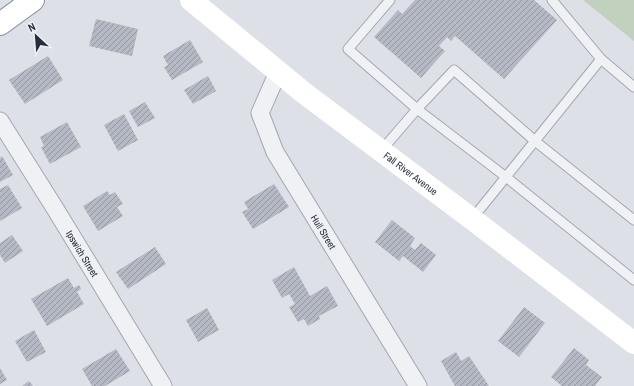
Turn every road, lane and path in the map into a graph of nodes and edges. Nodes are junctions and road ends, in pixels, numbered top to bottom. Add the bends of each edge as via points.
1 (33, 0) edge
2 (192, 0) edge
3 (390, 0) edge
4 (552, 0) edge
5 (0, 24) edge
6 (601, 59) junction
7 (278, 72) junction
8 (634, 87) edge
9 (417, 109) junction
10 (0, 121) edge
11 (535, 141) junction
12 (381, 151) junction
13 (506, 177) junction
14 (472, 219) junction
15 (634, 220) edge
16 (634, 280) edge
17 (634, 343) edge
18 (163, 386) edge
19 (418, 386) edge

1 - 5 main road
2 - 7 main road, Fall River Avenue
3 - 9 lane via 348,49
4 - 6 lane
6 - 8 lane
6 - 11 lane
7 - 12 main road, Fall River Avenue
7 - 19 street, Hull Street via 260,113 274,152
9 - 11 lane via 454,70
9 - 12 lane
9 - 13 lane
10 - 18 street, Ipswich Street
11 - 13 lane
11 - 15 lane
12 - 14 main road, Fall River Avenue
13 - 14 lane
13 - 16 lane
14 - 17 main road, Fall River Avenue

